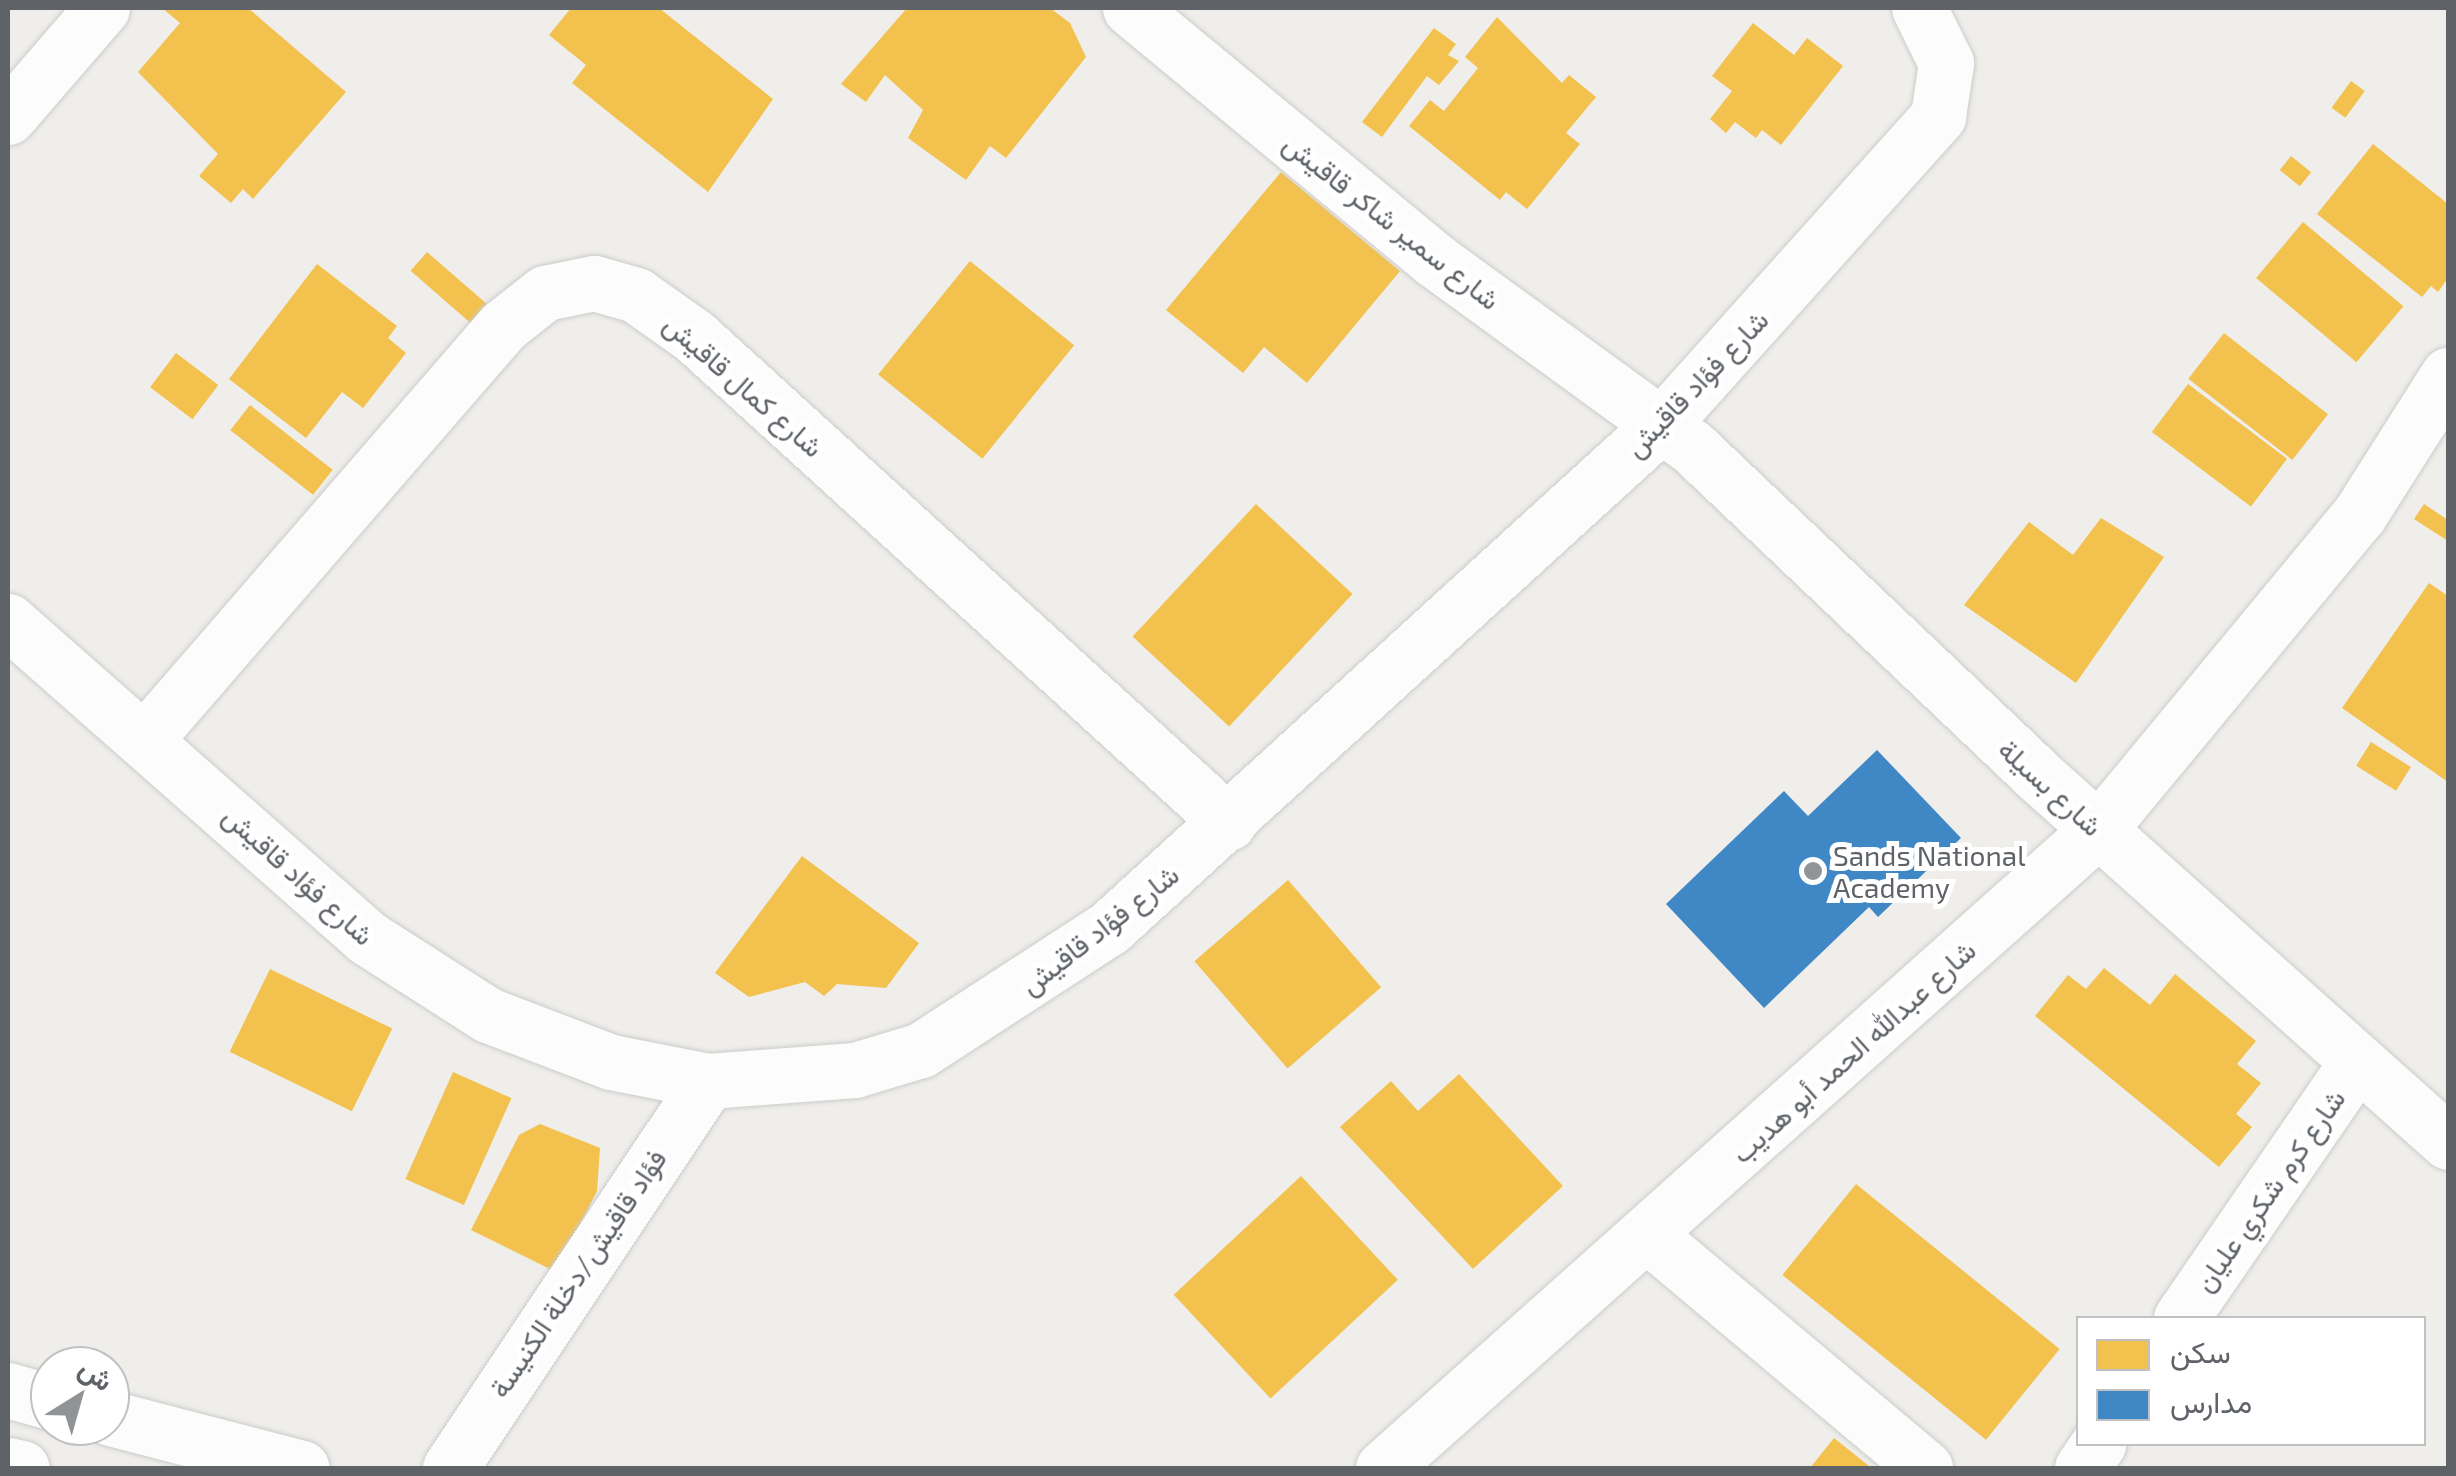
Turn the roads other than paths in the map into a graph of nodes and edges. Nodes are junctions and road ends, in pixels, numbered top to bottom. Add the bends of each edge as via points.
1 (102, 8) edge
2 (1130, 8) edge
3 (1919, 8) edge
4 (8, 116) edge
5 (2448, 375) edge
6 (1662, 424) junction
7 (8, 621) edge
8 (146, 738) junction
9 (1229, 822) junction
10 (2098, 829) junction
11 (2357, 1062) junction
12 (708, 1080) junction
13 (2448, 1142) edge
14 (1650, 1237) junction
15 (2182, 1316) edge
16 (130, 1423) edge
17 (2097, 1446) edge
18 (1380, 1463) edge
19 (8, 1465) edge
20 (22, 1468) edge
21 (302, 1468) edge
22 (450, 1468) edge
23 (1924, 1468) edge
24 (2082, 1468) edge

1 - 4 street
2 - 6 street, شارع سمير شاكر قاقيش via 1433,259
3 - 6 street, شارع فؤاد قاقيش via 1946,63 1938,116
5 - 10 street, شارع عبدالله الحمد أبو هديب via 2347,530
6 - 9 street, شارع فؤاد قاقيش
6 - 10 street, شارع بسيلة
7 - 8 street, شارع فؤاد قاقيش
8 - 9 street, شارع كمال قاقيش via 504,326 546,293 594,283 636,295 694,336
8 - 12 street, شارع فؤاد قاقيش via 418,976 551,1042
9 - 12 street, شارع فؤاد قاقيش via 1051,972 922,1050 856,1070
10 - 11 street, شارع بسيلة
10 - 14 street, شارع عبدالله الحمد أبو هديب
11 - 13 street, شارع بسيلة
11 - 15 street, شارع كرم شكري عليان
12 - 22 street, فؤاد قاقيش/دخلة الكنيسة
14 - 18 street, شارع عبدالله الحمد أبو هديب
14 - 23 street
16 - 21 street
17 - 24 street
19 - 20 street

